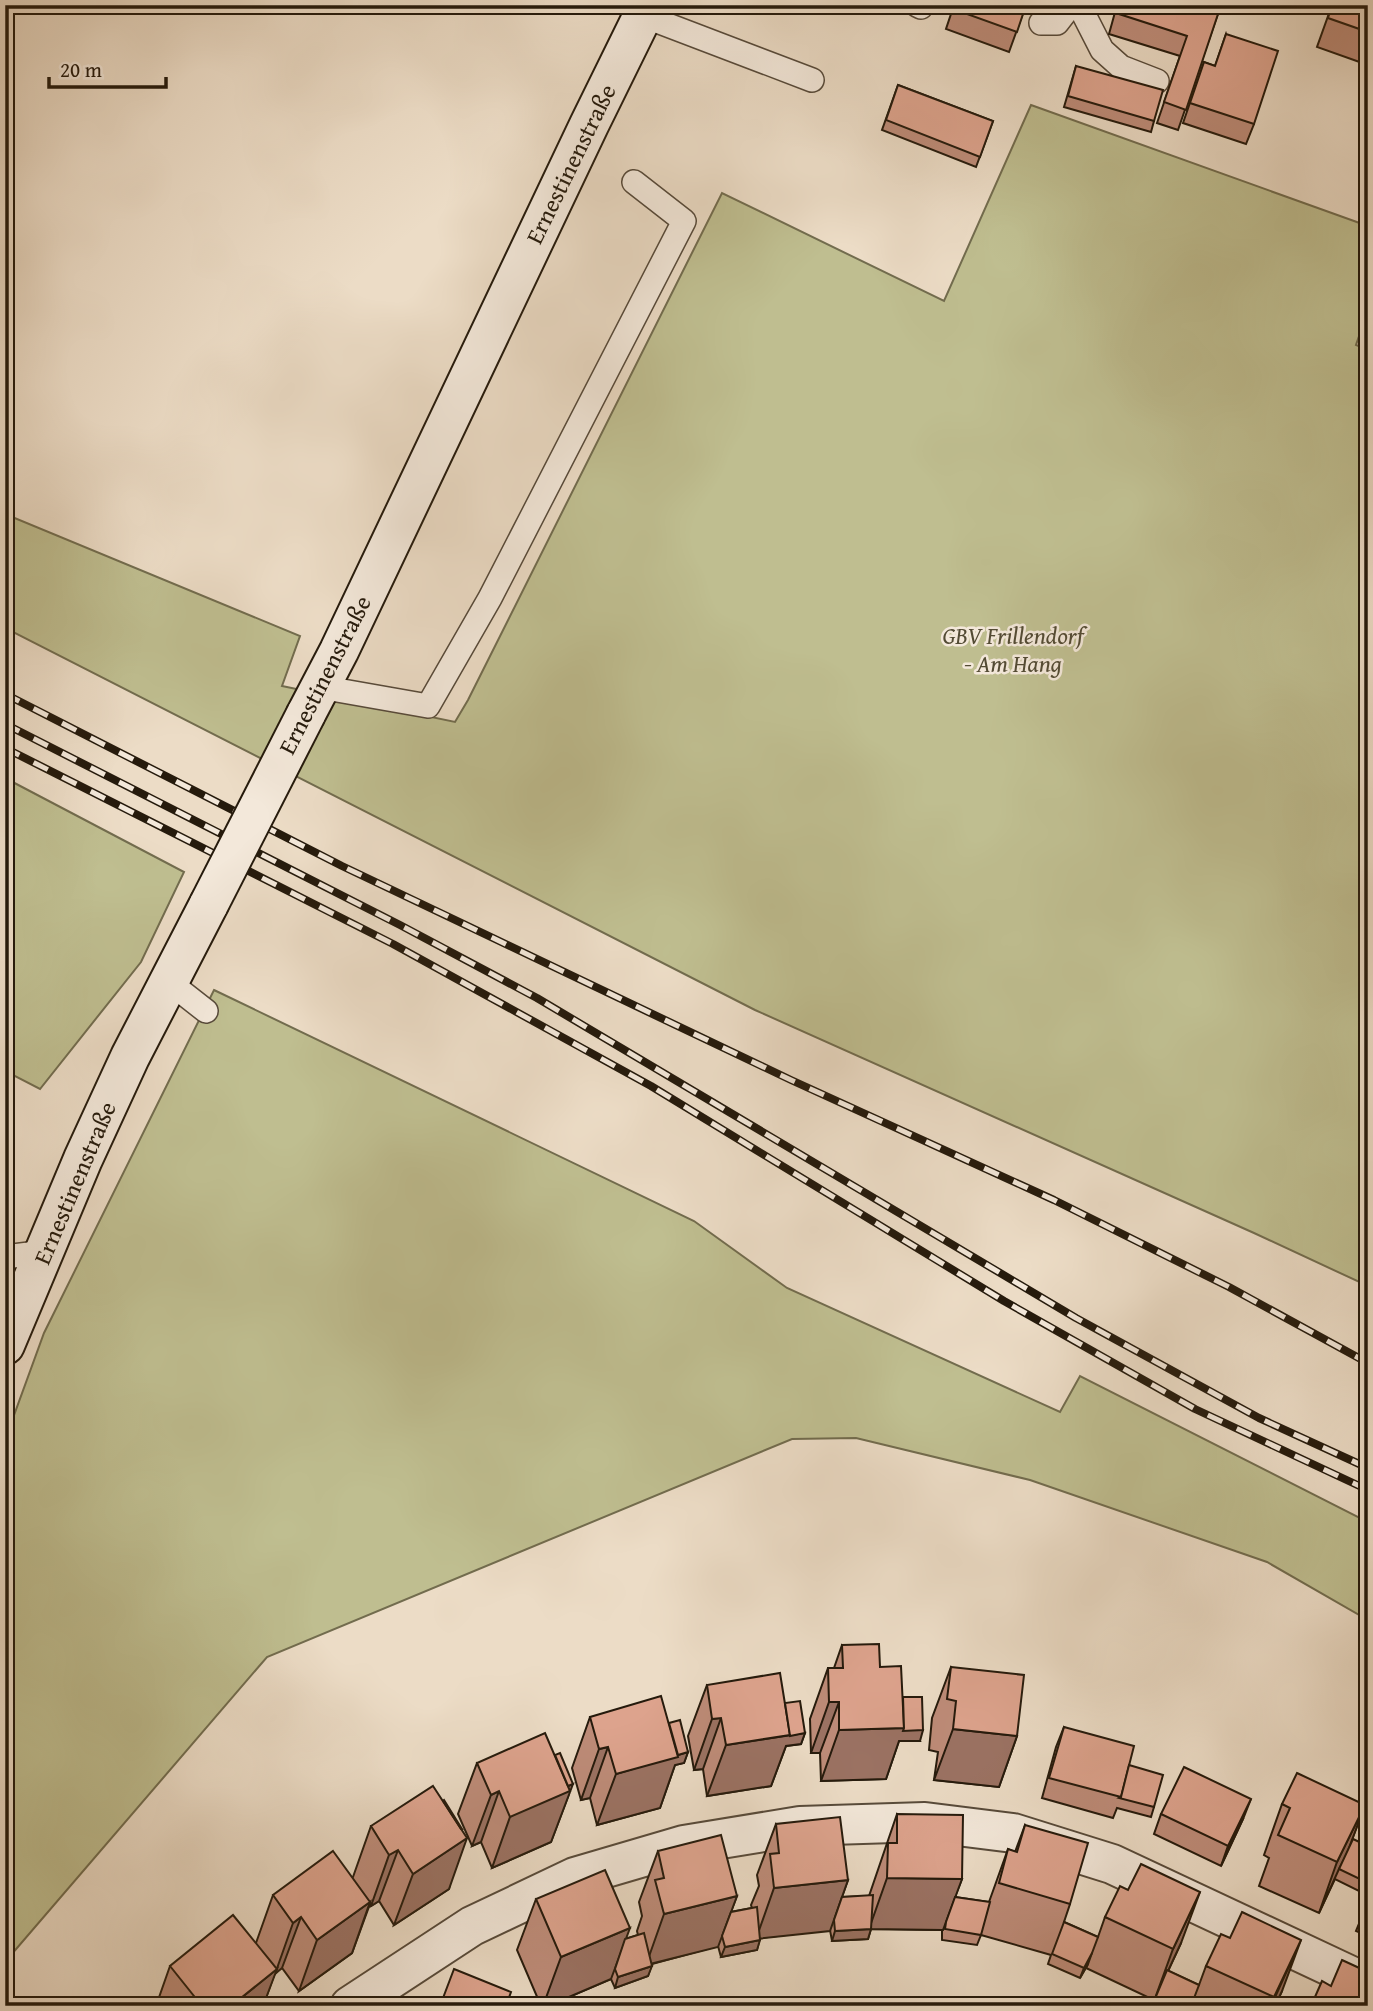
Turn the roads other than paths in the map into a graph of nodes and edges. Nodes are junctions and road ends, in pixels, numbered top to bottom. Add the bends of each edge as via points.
1 (1071, 5) edge
2 (1079, 5) edge
3 (646, 11) edge
4 (1041, 23) dead end
5 (812, 80) dead end
6 (1157, 81) dead end
7 (634, 182) dead end
8 (313, 701) junction
9 (169, 982) junction
10 (206, 1012) dead end
11 (46, 1252) junction
12 (5, 1257) edge
13 (5, 1345) edge
14 (1368, 1984) edge
15 (350, 2006) edge

1 - 4 lane via 1057,23
2 - 6 lane via 1102,50 1121,67
3 - 5 lane
3 - 8 main road, Ernestinenstraße
7 - 8 lane via 684,221 490,598 428,706
8 - 9 main road, Ernestinenstraße, bridge
9 - 10 lane
9 - 11 main road, Ernestinenstraße via 83,1159
11 - 12 lane
11 - 13 main road, Ernestinenstraße
14 - 15 main road via 1112,1864 1013,1833 925,1822 800,1826 684,1845 575,1877 472,1926

